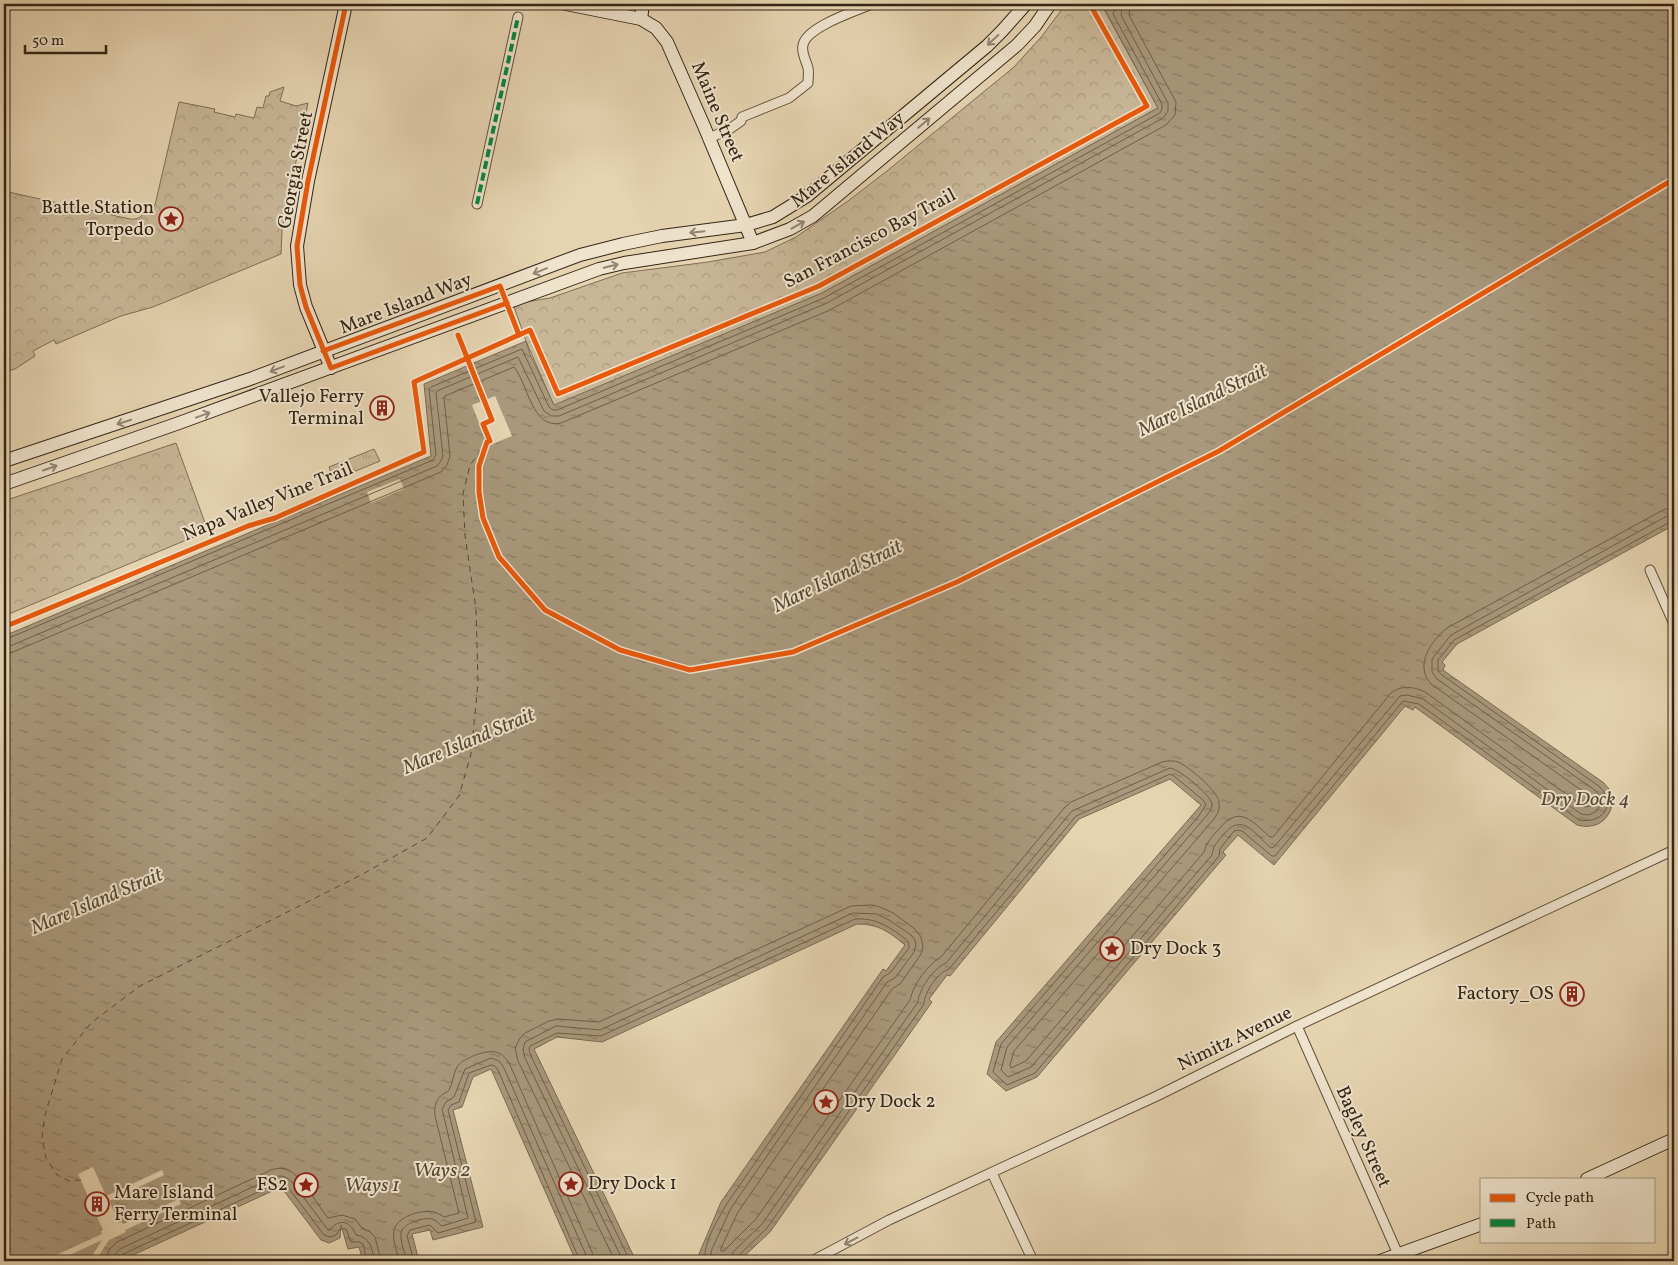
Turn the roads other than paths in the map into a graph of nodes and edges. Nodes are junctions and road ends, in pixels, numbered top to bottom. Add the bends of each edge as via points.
1 (346, 4) edge
2 (566, 4) edge
3 (644, 4) edge
4 (872, 4) edge
5 (1026, 4) edge
6 (1050, 4) edge
7 (518, 17) dead end
8 (641, 19) junction
9 (709, 138) junction
10 (477, 204) dead end
11 (746, 225) junction
12 (753, 243) junction
13 (323, 351) junction
14 (331, 368) junction
15 (4, 461) edge
16 (4, 484) edge
17 (1650, 570) dead end
18 (1674, 624) edge
19 (1674, 850) edge
20 (1297, 1026) junction
21 (1674, 1140) edge
22 (992, 1173) junction
23 (1589, 1178) edge
24 (1480, 1225) edge
25 (1399, 1258) edge
26 (812, 1261) edge
27 (1033, 1261) edge
28 (1380, 1261) edge

1 - 13 main road, Georgia Street via 297,246 300,285
2 - 8 main road
3 - 8 main road
4 - 9 street via 808,35 803,44 809,70 808,83 789,98 742,117 735,126
5 -> 11 main road, Mare Island Way via 986,46 807,196 773,217
12 -> 6 main road, Mare Island Way via 813,216 1017,45
7 - 10 street
8 - 9 main road, Maine Street via 656,28 666,42
9 - 11 main road, Maine Street
11 - 12 main road, Maine Street
11 -> 13 main road, Mare Island Way via 662,236 580,255
14 -> 12 main road, Mare Island Way via 599,269
13 - 14 main road, Georgia Street
13 -> 15 main road, Mare Island Way via 184,402
16 -> 14 main road, Mare Island Way
17 - 18 street
19 - 20 street, Nimitz Avenue
20 - 22 street, Nimitz Avenue
20 - 25 street, Bagley Street
21 - 23 main road
22 -> 26 street, Nimitz Avenue via 890,1220
22 - 27 street
24 - 25 main road
25 - 28 main road

